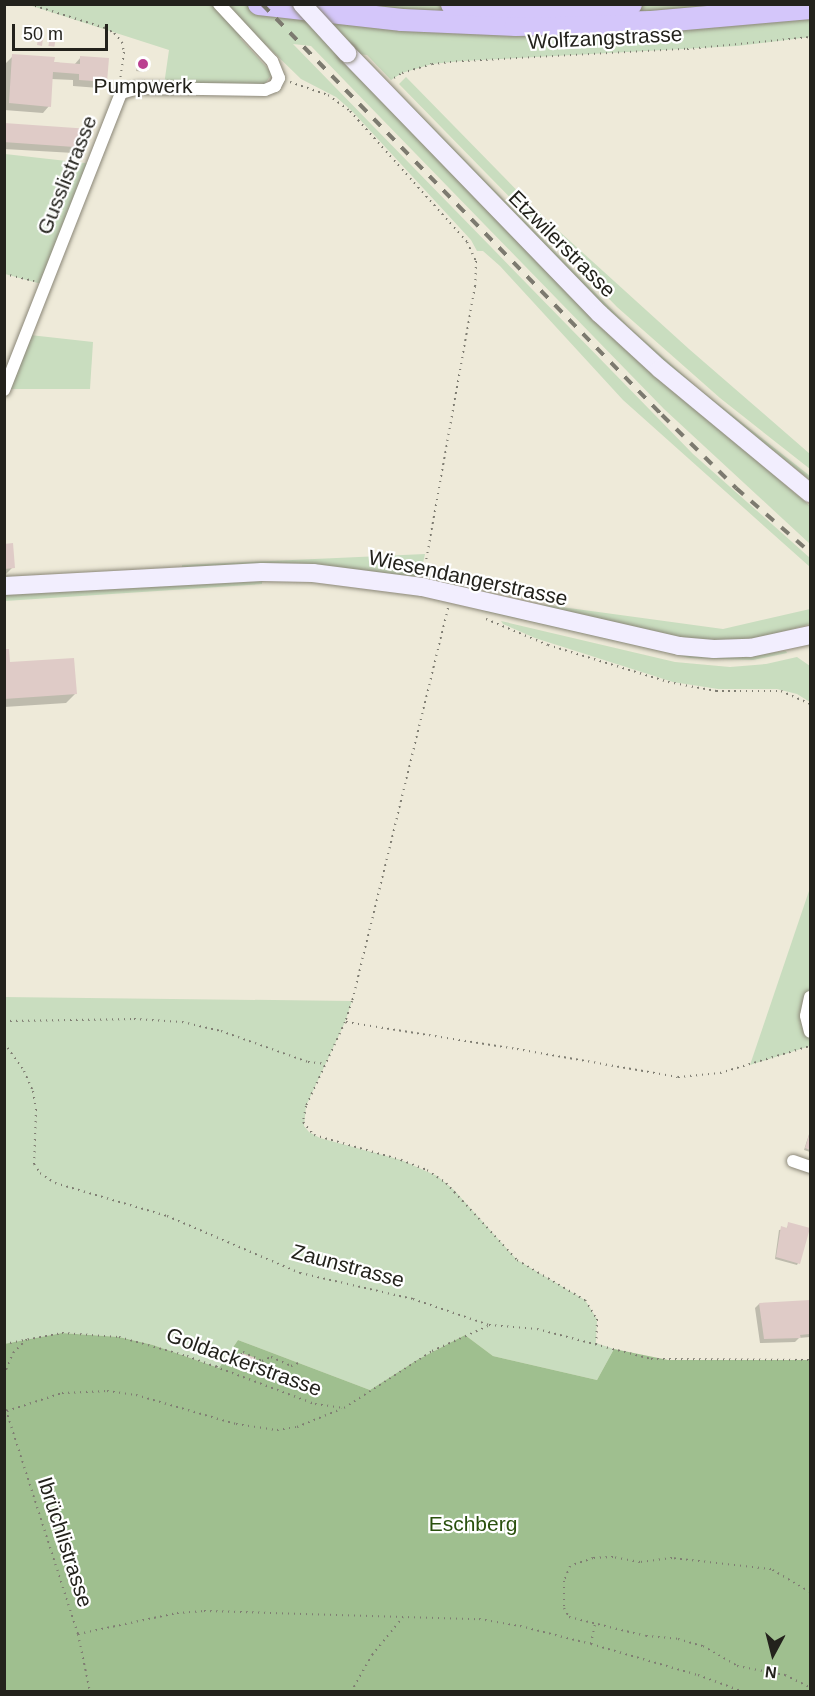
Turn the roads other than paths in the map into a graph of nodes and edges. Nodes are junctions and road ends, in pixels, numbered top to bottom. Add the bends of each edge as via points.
1 (219, 4) edge
2 (259, 4) edge
3 (302, 4) edge
4 (452, 4) edge
5 (631, 4) edge
6 (810, 8) edge
7 (4, 390) edge
8 (810, 493) edge
9 (4, 586) edge
10 (810, 638) edge
11 (810, 997) edge
12 (810, 1032) edge
13 (794, 1161) dead end
14 (810, 1167) edge

1 - 7 street, Gusslistrasse via 272,61 279,78 275,86 266,90 139,88 121,93
2 - 6 highway via 383,19 516,25 651,22
3 - 8 main road, Etzwilerstrasse, bridge via 600,314
4 - 5 highway
9 - 10 main road, Wiesendangerstrasse via 278,572 352,576 422,586 692,648 750,648
11 - 12 street via 806,1016
13 - 14 street

